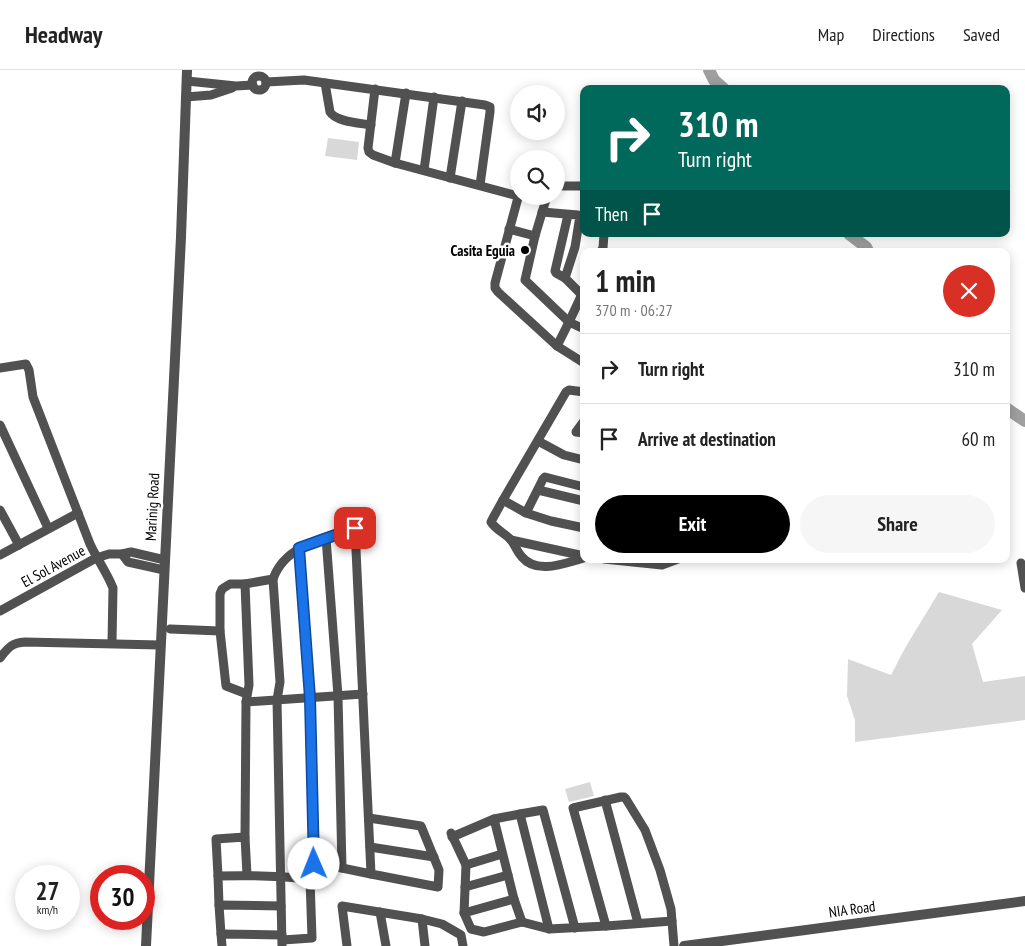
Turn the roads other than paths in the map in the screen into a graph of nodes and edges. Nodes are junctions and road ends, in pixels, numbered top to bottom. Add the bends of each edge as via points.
1 (187, 70) edge
2 (261, 76) edge
3 (187, 81) junction
4 (326, 82) junction
5 (236, 86) junction
6 (375, 89) junction
7 (406, 93) junction
8 (186, 97) junction
9 (434, 97) junction
10 (462, 101) junction
11 (371, 125) junction
12 (395, 162) junction
13 (424, 170) junction
14 (450, 178) junction
15 (480, 185) junction
16 (565, 186) edge
17 (580, 186) edge
18 (510, 193) edge
19 (515, 205) edge
20 (544, 205) edge
21 (542, 212) junction
22 (568, 214) junction
23 (509, 229) junction
24 (535, 236) junction
25 (565, 278) junction
26 (580, 290) edge
27 (580, 299) edge
28 (570, 322) junction
29 (580, 327) edge
30 (557, 346) junction
31 (580, 360) edge
32 (0, 368) edge
33 (580, 391) edge
34 (0, 425) edge
35 (538, 441) junction
36 (580, 459) edge
37 (580, 486) edge
38 (538, 490) junction
39 (503, 500) junction
40 (580, 500) edge
41 (0, 510) edge
42 (78, 513) junction
43 (526, 513) junction
44 (580, 527) edge
45 (48, 528) junction
46 (326, 538) junction
47 (511, 540) junction
48 (19, 545) junction
49 (299, 548) junction
50 (0, 555) edge
51 (580, 556) edge
52 (96, 558) junction
53 (580, 558) edge
54 (646, 563) edge
55 (667, 563) edge
56 (1021, 563) dead end
57 (164, 565) junction
58 (273, 579) junction
59 (245, 584) junction
60 (1025, 588) edge
61 (0, 611) edge
62 (170, 629) dead end
63 (220, 631) junction
64 (112, 643) junction
65 (160, 644) junction
66 (0, 658) edge
67 (364, 694) junction
68 (338, 696) junction
69 (247, 698) junction
70 (310, 698) junction
71 (276, 700) junction
72 (605, 800) junction
73 (520, 814) junction
74 (369, 818) junction
75 (494, 819) junction
76 (245, 837) junction
77 (370, 847) junction
78 (502, 854) junction
79 (434, 857) junction
80 (314, 864) junction
81 (466, 865) junction
82 (342, 868) junction
83 (371, 874) junction
84 (247, 875) junction
85 (508, 875) junction
86 (218, 876) junction
87 (281, 876) junction
88 (310, 879) junction
89 (465, 887) junction
90 (514, 899) junction
91 (1025, 901) edge
92 (219, 905) junction
93 (281, 906) junction
94 (380, 912) junction
95 (464, 913) junction
96 (422, 919) junction
97 (672, 921) junction
98 (522, 922) junction
99 (638, 923) junction
100 (606, 926) junction
101 (575, 928) junction
102 (549, 929) junction
103 (221, 934) junction
104 (282, 940) edge
105 (146, 946) edge
106 (222, 946) edge
107 (347, 946) edge
108 (386, 946) edge
109 (425, 946) edge
110 (463, 946) edge
111 (674, 946) edge
112 (684, 946) edge

1 - 3 street, Marinig Road
2 - 4 street
2 - 5 street via 253,80 253,85
3 - 5 street
3 - 8 street, Marinig Road
4 - 6 street
4 - 11 street via 333,116
5 - 8 street via 211,95
6 - 7 street
6 - 11 street
7 - 9 street
7 - 12 street
8 - 57 street, Marinig Road
9 - 10 street
9 - 13 street
10 - 14 street
10 - 15 street via 485,104 490,108
11 - 12 street via 369,152
12 - 13 street
13 - 14 street
14 - 15 street
15 - 18 street
16 - 17 street
19 - 23 street
20 - 21 street
21 - 22 street
21 - 24 street
22 - 25 street via 554,271
22 - 25 street via 578,215 580,220 576,247
23 - 24 street
23 - 30 street via 495,288
24 - 28 street via 525,280
25 - 26 street
27 - 28 street
28 - 29 street
28 - 30 street
30 - 31 street
32 - 42 street via 26,364 34,397
33 - 35 street via 566,392
34 - 45 street
35 - 36 street via 564,455
35 - 39 street
37 - 38 street via 545,477
38 - 40 street
38 - 43 street
39 - 43 street
39 - 47 street via 491,522
41 - 48 street
42 - 45 street
42 - 52 street
43 - 44 street
45 - 48 street
46 - 49 street
46 - 67 street via 355,528
46 - 68 street
47 - 51 street
47 - 53 street via 522,558 534,565 548,567
48 - 50 street
49 - 58 street via 285,558
49 - 70 street
52 - 57 street, El Sol Avenue via 122,554 128,562
52 - 61 street, El Sol Avenue
52 - 64 street via 113,588
54 - 55 street
56 - 60 street
57 - 65 street, Marinig Road
58 - 59 street
58 - 71 street via 280,682
59 - 63 street via 230,584 222,589
59 - 69 street
62 - 63 street
63 - 69 street via 226,686
64 - 65 street
64 - 66 street via 17,643
65 - 105 street, Marinig Road
67 - 68 street
67 - 74 street
68 - 70 street
68 - 82 street
69 - 71 street
69 - 76 street
70 - 71 street
70 - 80 street
71 - 87 street
72 - 97 street via 624,797 645,830 660,870
72 - 99 street
72 - 100 street via 573,808
73 - 75 street
73 - 101 street via 543,810
73 - 102 street
74 - 77 street
74 - 79 street via 422,826
75 - 78 street
75 - 81 street via 452,835
76 - 84 street
76 - 86 street via 216,839
77 - 79 street
77 - 83 street
78 - 81 street
78 - 85 street
79 - 83 street via 439,870 438,886
80 - 82 street
80 - 88 street
81 - 89 street
82 - 83 street
84 - 86 street
84 - 87 street
85 - 89 street
85 - 90 street
86 - 92 street
87 - 88 street
87 - 93 street
88 - 104 street via 312,938
89 - 95 street
90 - 95 street
90 - 98 street
91 - 112 street, NIA Road
92 - 93 street
92 - 103 street
93 - 104 street
94 - 96 street
94 - 107 street via 342,906
94 - 108 street
95 - 98 street via 471,929 484,932
96 - 109 street
96 - 110 street via 442,924 461,935
97 - 99 street
97 - 111 street
98 - 102 street
99 - 100 street
100 - 101 street
101 - 102 street
103 - 104 street
103 - 106 street

